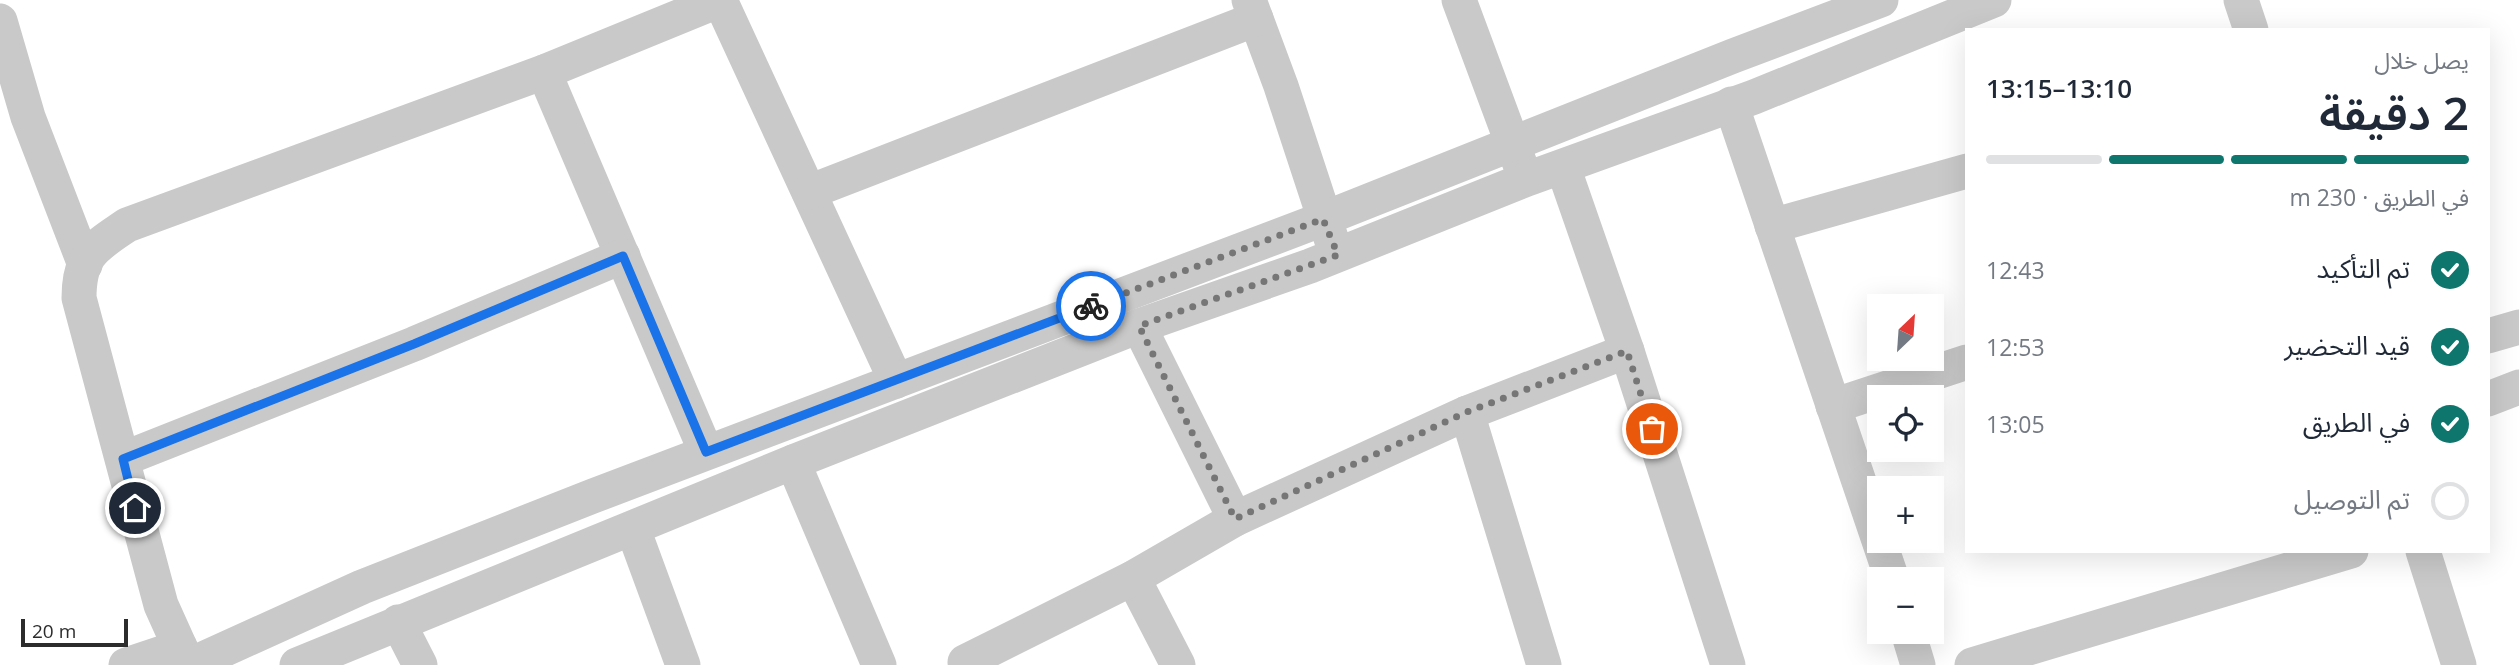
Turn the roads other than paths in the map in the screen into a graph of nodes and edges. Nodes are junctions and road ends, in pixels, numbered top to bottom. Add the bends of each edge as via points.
1 (720, 0) edge
2 (1459, 0) edge
3 (1881, 0) edge
4 (1994, 0) edge
5 (2241, 0) edge
6 (1252, 9) edge
7 (0, 21) edge
8 (2250, 28) edge
9 (544, 72) junction
10 (12, 102) edge
11 (1731, 104) junction
12 (1512, 145) junction
13 (1563, 166) junction
14 (1965, 172) edge
15 (1527, 179) junction
16 (809, 192) junction
17 (1323, 219) junction
18 (1772, 226) junction
19 (1338, 255) junction
20 (623, 256) junction
21 (85, 265) junction
22 (1139, 326) junction
23 (2519, 327) edge
24 (2490, 335) edge
25 (1627, 351) junction
26 (1965, 363) edge
27 (896, 382) junction
28 (2519, 387) edge
29 (2490, 398) edge
30 (1833, 406) junction
31 (1467, 412) junction
32 (706, 452) junction
33 (123, 459) junction
34 (793, 462) junction
35 (1235, 519) junction
36 (633, 528) junction
37 (2344, 553) edge
38 (2424, 553) edge
39 (1888, 567) edge
40 (1133, 578) junction
41 (398, 622) junction
42 (1912, 644) edge
43 (186, 659) edge
44 (964, 664) edge
45 (126, 665) edge
46 (297, 665) edge
47 (420, 665) edge
48 (683, 665) edge
49 (879, 665) edge
50 (1178, 665) edge
51 (1544, 665) edge
52 (1728, 665) edge
53 (1918, 665) edge
54 (1972, 665) edge
55 (2459, 665) edge

1 - 9 street
1 - 16 street
2 - 12 street
3 - 12 street
4 - 11 street
5 - 8 street
6 - 16 street
6 - 17 street
7 - 10 street
9 - 20 street
9 - 21 street via 127,225 93,248
10 - 21 street
11 - 13 street
11 - 18 street
12 - 15 street
12 - 17 street
13 - 15 street
13 - 25 street
14 - 18 street
15 - 19 street
16 - 27 street
17 - 19 street
17 - 27 street
18 - 30 street
19 - 22 street
20 - 32 street
20 - 33 street
21 - 33 street via 79,277 79,298
22 - 34 street
22 - 35 street
23 - 24 street
25 - 31 street
25 - 52 street
26 - 30 street
27 - 32 street
28 - 29 street
30 - 39 street
31 - 35 street
31 - 51 street
32 - 43 street
33 - 43 street via 161,605
34 - 36 street
34 - 49 street
35 - 40 street
36 - 41 street
36 - 48 street
37 - 54 street
38 - 55 street
40 - 44 street
40 - 50 street
41 - 46 street
41 - 47 street
42 - 53 street
43 - 45 street

